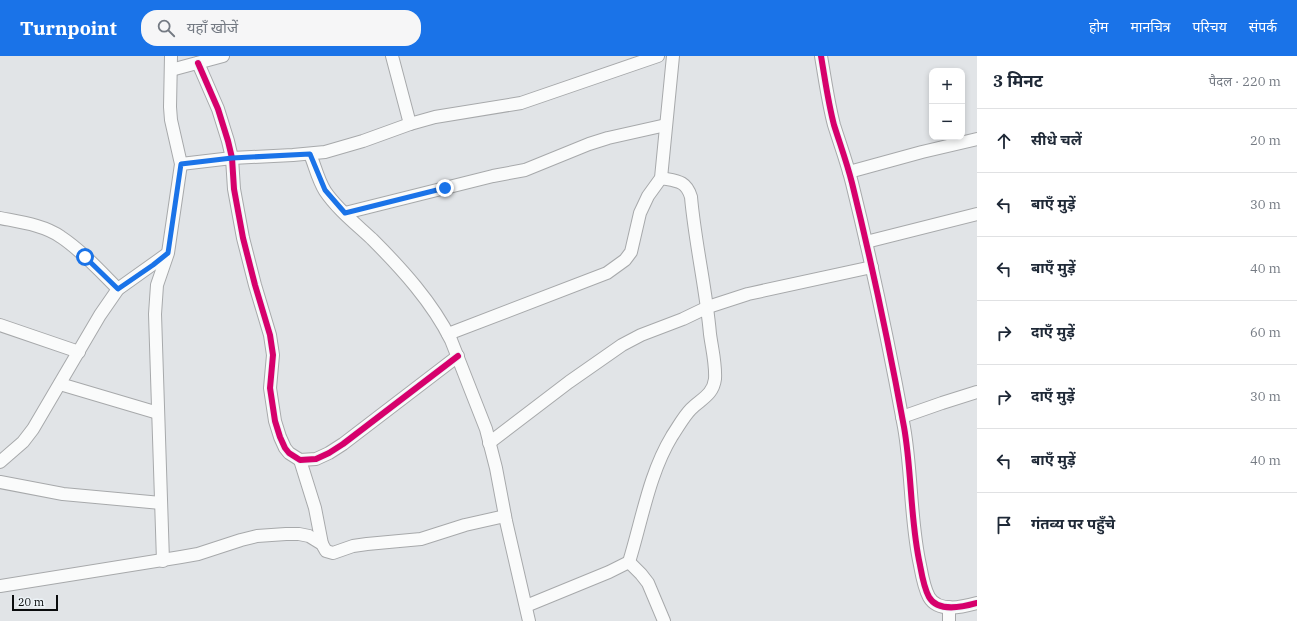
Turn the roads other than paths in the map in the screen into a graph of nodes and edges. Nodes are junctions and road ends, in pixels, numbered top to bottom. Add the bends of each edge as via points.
1 (171, 56) edge
2 (223, 56) edge
3 (392, 56) edge
4 (658, 56) edge
5 (673, 56) edge
6 (820, 56) edge
7 (198, 63) junction
8 (171, 70) junction
9 (410, 124) junction
10 (666, 125) junction
11 (977, 139) edge
12 (310, 154) junction
13 (232, 158) junction
14 (181, 164) junction
15 (849, 172) junction
16 (661, 178) junction
17 (345, 213) junction
18 (977, 214) edge
19 (0, 218) edge
20 (866, 242) junction
21 (168, 253) junction
22 (872, 267) junction
23 (118, 289) junction
24 (708, 307) junction
25 (0, 325) edge
26 (448, 334) junction
27 (79, 352) junction
28 (458, 356) junction
29 (60, 384) junction
30 (977, 392) edge
31 (158, 413) junction
32 (902, 417) junction
33 (489, 442) junction
34 (1, 460) edge
35 (300, 460) junction
36 (0, 482) edge
37 (161, 503) junction
38 (505, 516) junction
39 (322, 544) junction
40 (163, 561) junction
41 (629, 562) junction
42 (0, 586) edge
43 (977, 603) edge
44 (526, 606) junction
45 (949, 607) junction
46 (529, 621) edge
47 (664, 621) edge
48 (949, 621) edge

1 - 8 street
2 - 7 street
3 - 9 street
4 - 9 street via 521,103 447,114
5 - 10 street
6 - 15 street via 834,124
7 - 8 street
7 - 13 street via 222,123
8 - 14 street via 171,120
9 - 12 street via 363,141
10 - 16 street
10 - 17 street via 589,144 525,170
11 - 15 street
12 - 13 street
12 - 17 street via 325,190
13 - 14 street
13 - 35 street via 240,223 272,345 270,388 275,421 285,448
14 - 21 street
15 - 20 street
16 - 24 street via 681,182 688,188
16 - 26 street via 640,213 631,252 617,267
17 - 26 street via 398,266 426,300
18 - 20 street
19 - 23 street via 37,227 61,237
20 - 22 street
21 - 23 street
21 - 31 street via 155,298
22 - 24 street via 748,294
22 - 32 street
23 - 27 street
24 - 33 street via 622,345
24 - 41 street via 715,365 712,390 690,410 664,451
25 - 27 street
26 - 28 street
27 - 29 street
28 - 33 street
28 - 35 street via 343,444 316,459
29 - 31 street
29 - 34 street via 23,442
30 - 32 street
31 - 37 street
32 - 45 street via 916,549 924,585 929,598 935,604
33 - 38 street
35 - 39 street via 315,508
36 - 37 street via 64,494
37 - 40 street
38 - 39 street via 421,539 353,546 333,553 326,551
38 - 44 street
39 - 40 street via 299,534 257,536 198,554
40 - 42 street
41 - 44 street
41 - 47 street via 648,583
43 - 45 street
44 - 46 street
45 - 48 street

